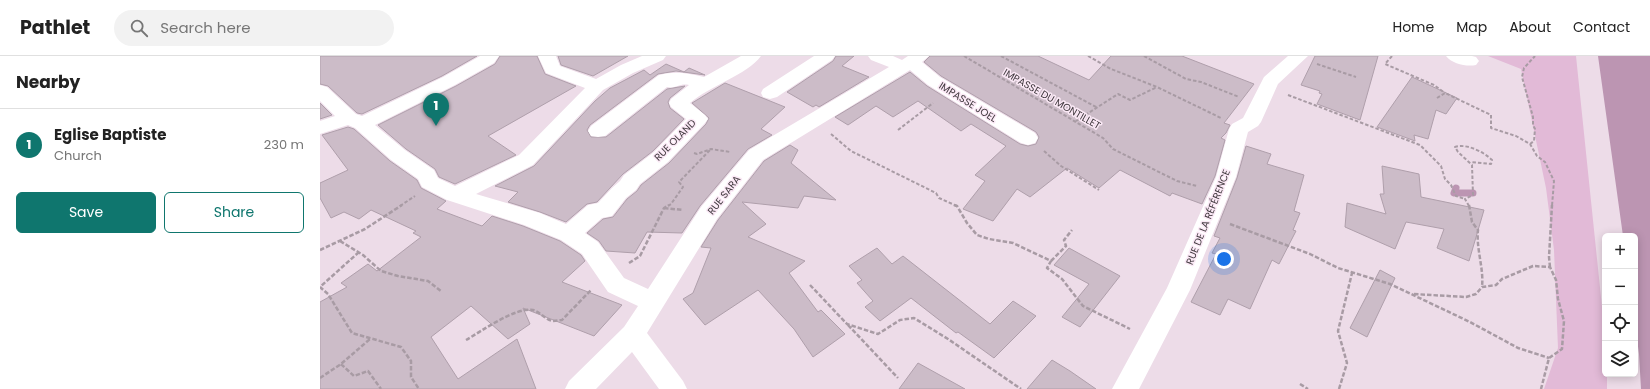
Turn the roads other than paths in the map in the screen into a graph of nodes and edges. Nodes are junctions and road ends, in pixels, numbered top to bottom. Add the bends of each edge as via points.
1 (490, 56) edge
2 (530, 56) edge
3 (542, 56) edge
4 (547, 56) edge
5 (658, 56) edge
6 (752, 56) edge
7 (826, 56) edge
8 (877, 56) edge
9 (1298, 57) edge
10 (908, 61) edge
11 (707, 83) junction
12 (597, 86) junction
13 (320, 91) edge
14 (770, 93) dead end
15 (355, 121) junction
16 (320, 128) edge
17 (598, 131) dead end
18 (1028, 138) road end
19 (455, 195) junction
20 (569, 234) junction
21 (653, 302) junction
22 (633, 334) junction
23 (578, 389) edge
24 (674, 389) edge
25 (1124, 389) edge

1 - 15 street via 449,81
2 - 3 street via 533,59
4 - 12 street via 552,69
5 - 12 street via 627,69
6 - 11 street, RUE OLAND
7 - 14 street
8 - 10 street, IMPASSE JOEL
9 - 25 street, RUE DE LA RÉFÉRENCE via 1270,81 1251,122 1239,129 1226,177 1178,290
10 - 18 street, IMPASSE JOEL via 934,81
10 - 21 street, RUE SARA via 756,155 709,213
11 - 17 street via 679,77 671,82 665,79
11 - 20 street, RUE OLAND via 678,103 698,119 661,157 631,180 604,210 596,211
12 - 19 street via 526,160
13 - 15 street
15 - 16 street
15 - 19 street via 427,175 429,182
19 - 20 street
20 - 21 street via 590,248 616,285
21 - 22 street, RUE SARA
22 - 23 street, RUE SARA
22 - 24 street

